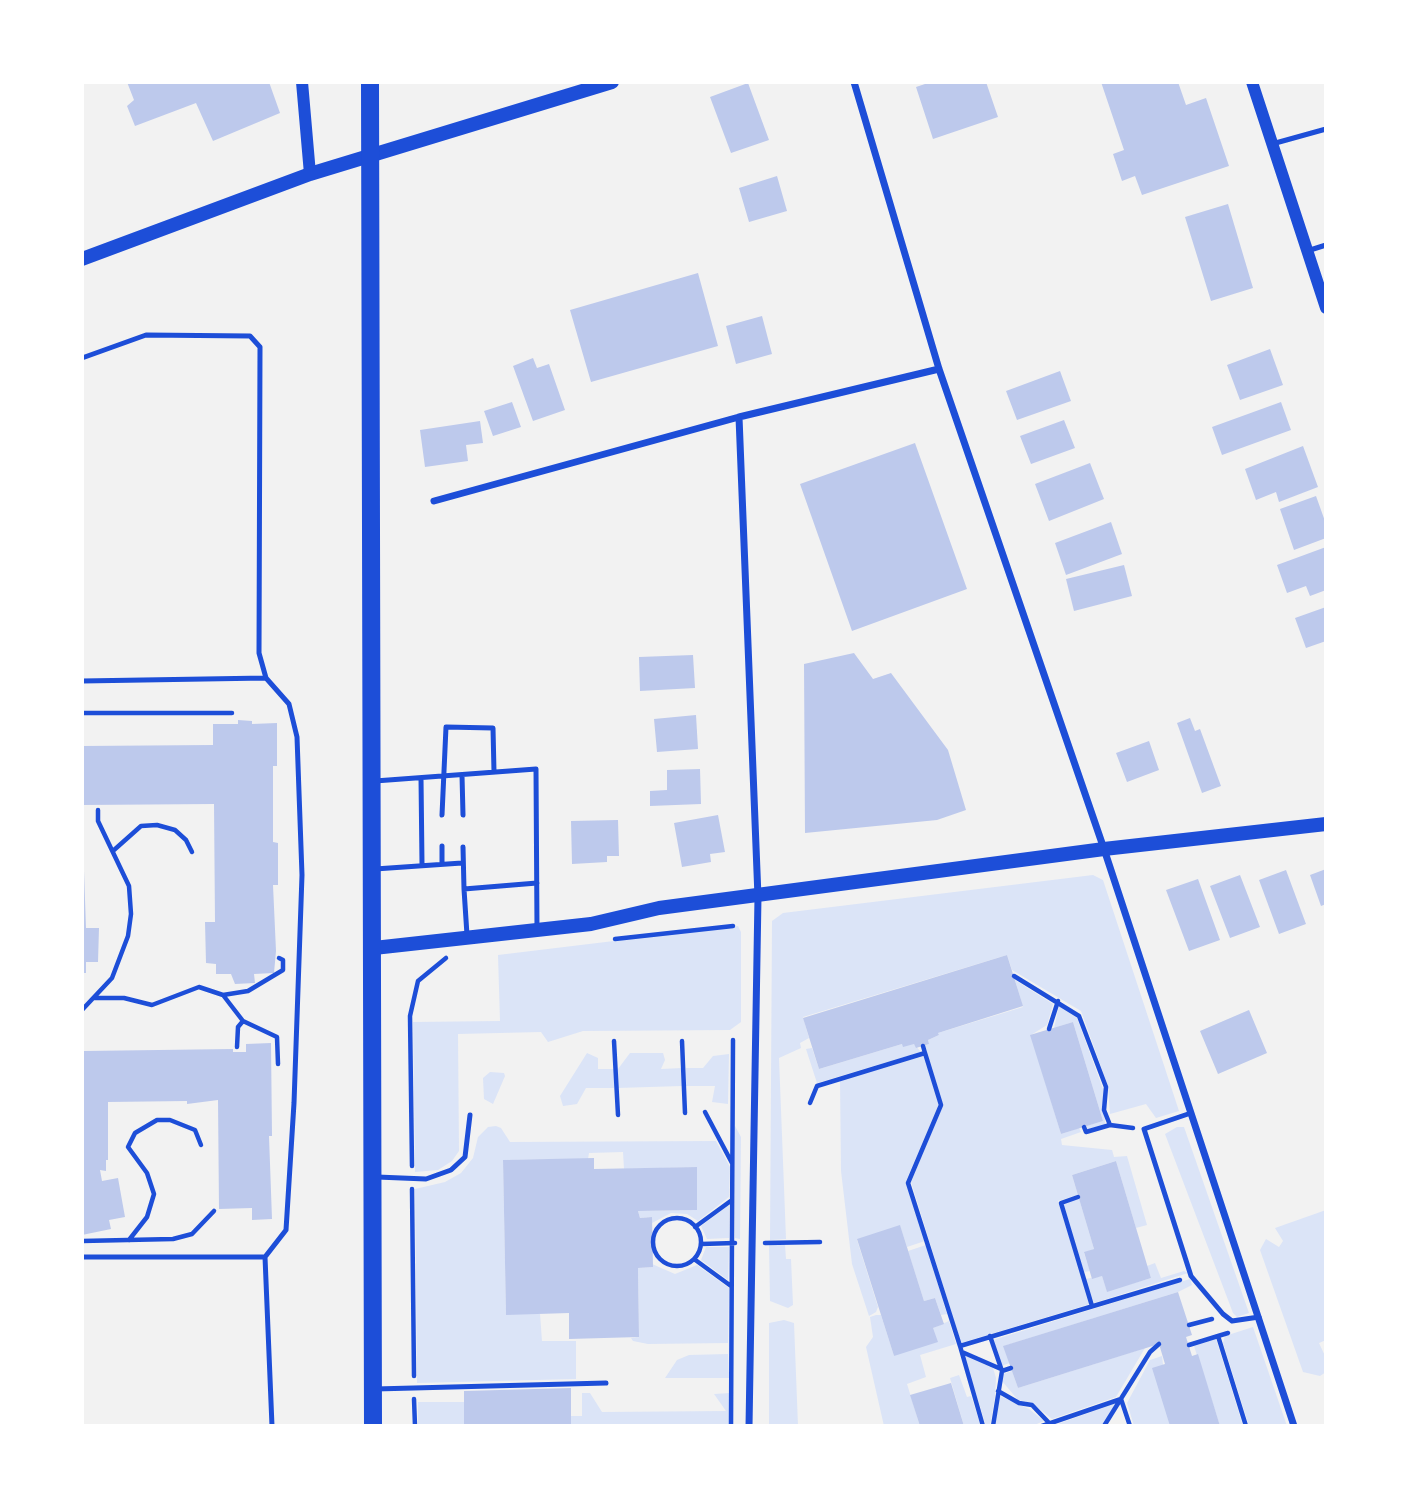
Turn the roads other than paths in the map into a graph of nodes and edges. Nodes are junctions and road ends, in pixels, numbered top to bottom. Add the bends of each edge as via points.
1 (302, 82) edge
2 (370, 82) edge
3 (612, 82) edge
4 (854, 82) edge
5 (1252, 82) edge
6 (1326, 129) edge
7 (1272, 144) junction
8 (310, 174) junction
9 (1326, 245) edge
10 (1307, 251) junction
11 (82, 259) edge
12 (1326, 308) edge
13 (82, 358) edge
14 (940, 369) junction
15 (739, 418) junction
16 (434, 500) dead end
17 (266, 678) junction
18 (82, 681) edge
19 (494, 772) junction
20 (445, 775) junction
21 (462, 775) junction
22 (421, 778) junction
23 (372, 781) junction
24 (442, 815) dead end
25 (463, 815) dead end
26 (1326, 824) edge
27 (442, 846) dead end
28 (463, 847) dead end
29 (1104, 849) junction
30 (442, 863) junction
31 (462, 863) junction
32 (422, 864) junction
33 (373, 869) junction
34 (537, 883) junction
35 (464, 889) junction
36 (758, 897) junction
37 (537, 930) junction
38 (467, 938) junction
39 (374, 948) junction
40 (1191, 1114) junction
41 (470, 1115) dead end
42 (371, 1177) junction
43 (82, 1256) edge
44 (265, 1257) junction
45 (1260, 1320) junction
46 (606, 1383) dead end
47 (372, 1389) junction
48 (272, 1426) edge
49 (373, 1426) edge
50 (749, 1426) edge
51 (1294, 1426) edge

1 - 8 street
2 - 23 main road
3 - 8 main road
4 - 14 street
5 - 7 street
6 - 7 lane
7 - 10 street
8 - 11 main road
9 - 10 lane
10 - 12 street
13 - 17 lane via 146,335 250,336 260,347 259,653
14 - 15 street
14 - 29 street
15 - 16 street
15 - 36 street
17 - 18 lane
17 - 44 lane via 289,705 297,737 302,875 286,1230
19 - 20 lane via 493,728 446,727
19 - 21 lane
19 - 34 lane via 536,769
20 - 21 lane
20 - 22 lane
20 - 24 lane
21 - 25 lane
22 - 23 lane
22 - 32 lane
23 - 33 main road
26 - 29 main road
27 - 30 lane
28 - 31 lane
29 - 36 main road
29 - 40 street
30 - 31 lane
30 - 32 lane
31 - 35 lane
32 - 33 lane
33 - 39 main road
34 - 35 lane
34 - 37 lane
35 - 38 lane
36 - 37 main road via 659,908
36 - 50 street
37 - 38 main road
38 - 39 main road
39 - 42 main road
40 - 45 street
40 - 45 lane via 1144,1129 1191,1276 1232,1321
41 - 42 lane via 465,1157 451,1170 426,1179
42 - 47 main road
43 - 44 lane
44 - 48 lane
45 - 51 street
46 - 47 lane
47 - 49 main road

